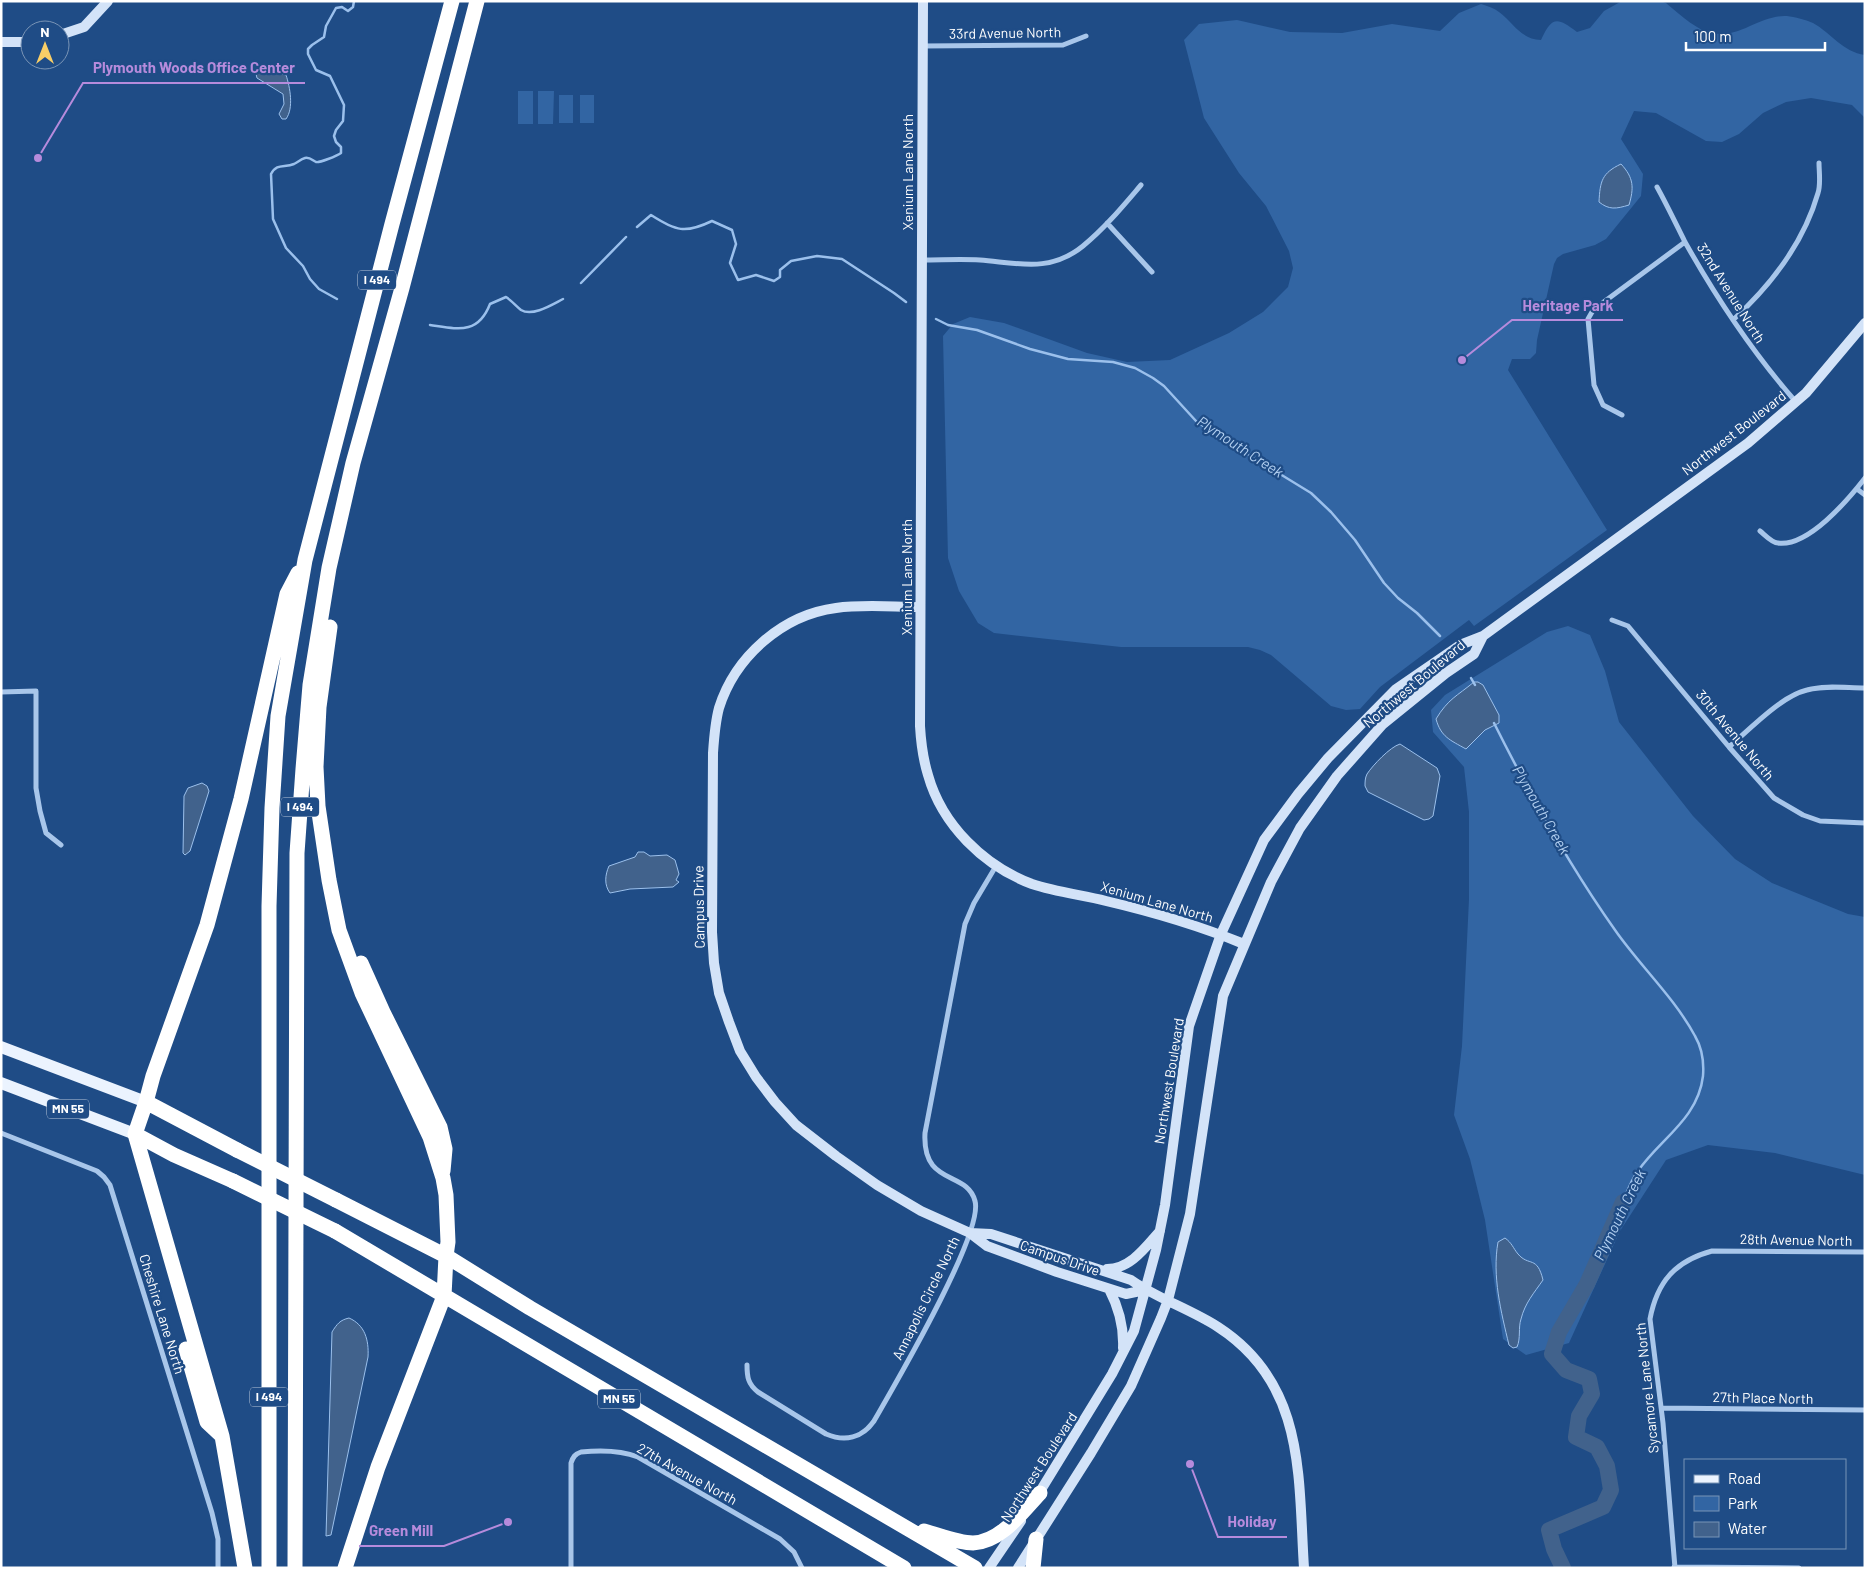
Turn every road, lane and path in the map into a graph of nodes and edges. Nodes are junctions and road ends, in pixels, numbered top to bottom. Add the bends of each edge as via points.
1 (108, 1) edge
2 (452, 1) edge
3 (477, 1) edge
4 (923, 1) edge
5 (70, 32) edge
6 (1086, 36) dead end
7 (1, 42) edge
8 (20, 42) edge
9 (923, 46) junction
10 (1819, 163) dead end
11 (1141, 184) dead end
12 (1657, 188) dead end
13 (1108, 223) junction
14 (1686, 242) junction
15 (922, 260) junction
16 (1152, 272) dead end
17 (1733, 320) junction
18 (1865, 323) edge
19 (1796, 402) junction
20 (1622, 415) dead end
21 (353, 463) junction
22 (1865, 478) edge
23 (1857, 488) junction
24 (1865, 495) edge
25 (1760, 531) dead end
26 (305, 560) junction
27 (920, 607) junction
28 (1612, 620) dead end
29 (1483, 636) junction
30 (1865, 688) edge
31 (1, 692) edge
32 (1729, 747) junction
33 (1865, 823) edge
34 (61, 845) dead end
35 (996, 866) junction
36 (1221, 934) junction
37 (1244, 944) junction
38 (1, 1047) edge
39 (1, 1083) edge
40 (146, 1102) junction
41 (1, 1133) edge
42 (134, 1134) junction
43 (1160, 1230) junction
44 (970, 1233) junction
45 (1726, 1250) joint
46 (1865, 1252) edge
47 (446, 1256) junction
48 (1100, 1270) junction
49 (1109, 1289) junction
50 (1145, 1290) junction
51 (444, 1296) junction
52 (1168, 1300) junction
53 (1123, 1354) junction
54 (747, 1365) dead end
55 (1661, 1408) junction
56 (1865, 1410) edge
57 (1040, 1493) junction
58 (905, 1526) junction
59 (1036, 1539) junction
60 (1675, 1567) edge
61 (218, 1568) edge
62 (245, 1568) edge
63 (269, 1568) edge
64 (296, 1568) edge
65 (345, 1568) edge
66 (571, 1568) edge
67 (802, 1568) edge
68 (904, 1568) edge
69 (975, 1568) edge
70 (989, 1568) edge
71 (1018, 1568) edge
72 (1032, 1568) edge
73 (1304, 1568) edge
74 (1798, 1568) edge

1 - 5 street via 84,27
2 - 26 highway, I 494
3 - 21 highway, I 494
4 - 9 street, Xenium Lane North
6 - 9 street, 33rd Avenue North via 1063,46
7 - 8 street
9 - 15 street, Xenium Lane North
10 - 17 street via 1819,192 1802,232 1767,285
11 - 13 street
12 - 14 street, 32nd Avenue North
13 - 15 street via 1082,247 1046,263 1027,266 979,260
13 - 16 street
14 - 17 street, 32nd Avenue North
14 - 20 street via 1597,307 1588,319 1594,385 1603,405
15 - 27 street, Xenium Lane North
17 - 19 street, 32nd Avenue North via 1752,349
18 - 19 street, Northwest Boulevard
19 - 29 street, Northwest Boulevard via 1748,443
21 - 47 highway via 319,707 318,806 339,930 362,993 427,1130 442,1178 446,1195
21 - 64 highway, I 494 via 329,568 310,685 302,769 298,853
22 - 23 street
23 - 24 street
23 - 25 street via 1830,516 1796,541 1776,543
26 - 40 highway via 287,594 241,799 206,925
26 - 63 highway, I 494 via 278,716 272,808 269,906
27 - 35 street, Xenium Lane North via 920,726 928,776 950,821
27 - 44 street, Campus Drive via 836,608 813,613 782,628 755,649 728,686 719,708 713,754 714,963 722,1000 740,1051 756,1077 796,1125 877,1185 921,1211
28 - 32 street, 30th Avenue North via 1628,626
29 - 36 street, Northwest Boulevard via 1460,645 1396,689 1328,758 1264,840
29 - 37 street, Northwest Boulevard via 1474,654 1383,724 1337,776 1300,828 1271,882
30 - 32 street via 1819,688 1794,694
31 - 34 street via 36,692 36,788 46,833
32 - 33 street, 30th Avenue North via 1774,798 1788,808 1820,821
35 - 36 street, Xenium Lane North via 1032,884 1152,912
35 - 44 street, Annapolis Circle North via 965,924 925,1133 926,1152 934,1168 973,1194 976,1204
36 - 37 street, Xenium Lane North
36 - 43 street, Northwest Boulevard via 1189,1026
37 - 52 street, Northwest Boulevard via 1223,996 1190,1214
38 - 40 main road, MN 55
39 - 42 main road, MN 55
40 - 42 highway
40 - 47 highway, MN 55, bridge
41 - 61 street, Cheshire Lane North via 97,1171 110,1185 212,1513 218,1539
42 - 51 highway, MN 55, bridge via 335,1231
42 - 62 highway via 222,1436
43 - 48 street via 1126,1264 1116,1269
43 - 50 street, Northwest Boulevard
44 - 48 street, Campus Drive via 992,1234
44 - 49 street, Campus Drive via 987,1246
44 - 54 street, Annapolis Circle North via 920,1339 874,1421 858,1436 836,1439 750,1387
45 - 46 street, 28th Avenue North
45 - 55 street, Sycamore Lane North via 1699,1254 1686,1261 1674,1269 1658,1292 1650,1319
47 - 51 highway
47 - 58 highway, MN 55
48 - 50 street, Campus Drive via 1131,1280
49 - 50 street, Campus Drive via 1126,1294
49 - 53 street via 1122,1320
50 - 52 street, Campus Drive
50 - 53 street, Northwest Boulevard via 1134,1331
51 - 65 highway via 378,1467
51 - 68 highway, MN 55
52 - 59 street, Northwest Boulevard via 1131,1386
52 - 73 street, Campus Drive via 1212,1323 1239,1343 1256,1361 1283,1404 1296,1453
53 - 57 street, Northwest Boulevard
55 - 56 street, 27th Place North
55 - 60 street, Sycamore Lane North
57 - 58 highway via 997,1535 984,1541 972,1543
57 - 70 street, Northwest Boulevard
58 - 69 highway, MN 55
59 - 71 street, Northwest Boulevard
59 - 72 highway
60 - 74 street
66 - 67 street, 27th Avenue North via 571,1462 576,1454 612,1451 638,1458 780,1539 794,1552

